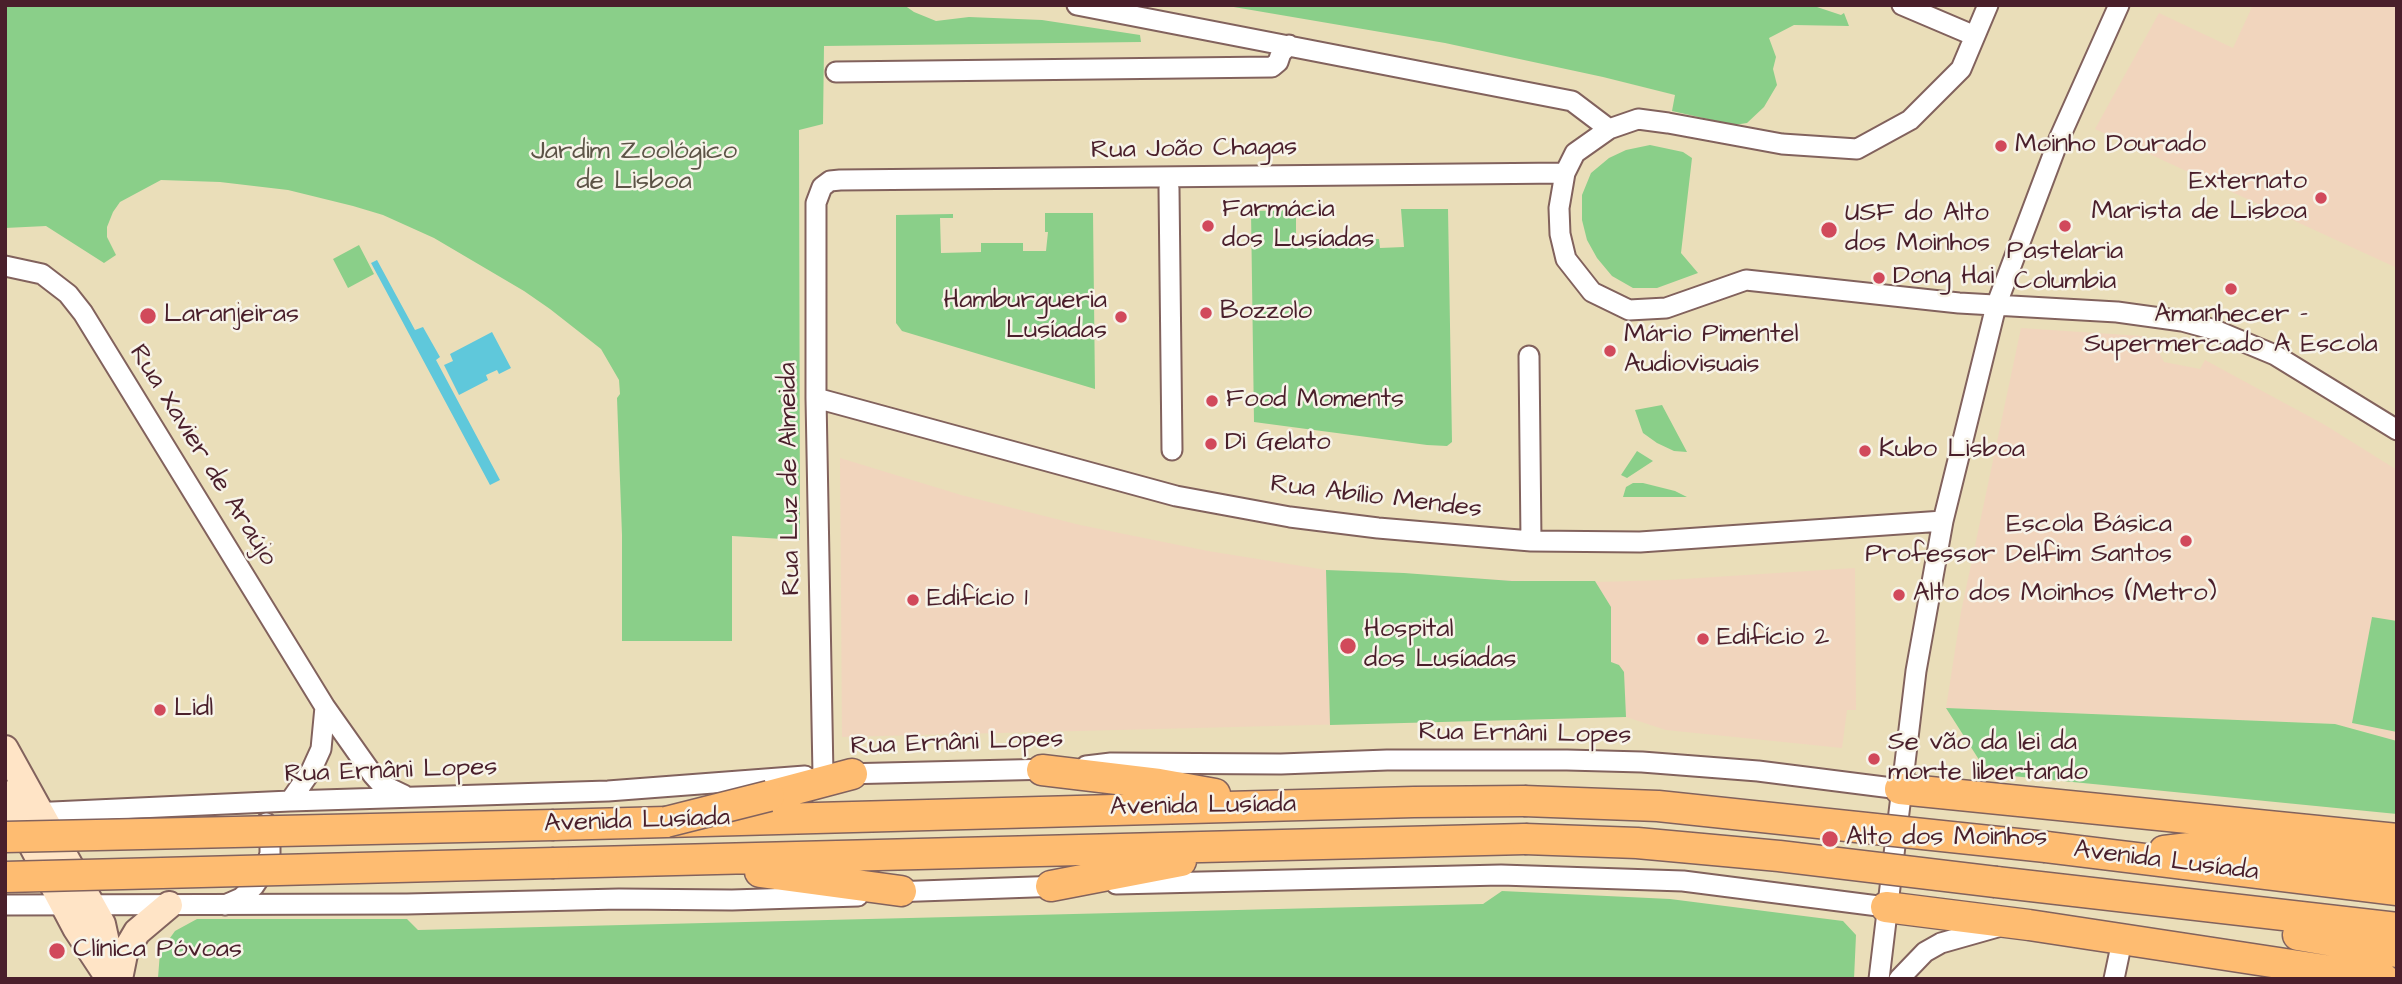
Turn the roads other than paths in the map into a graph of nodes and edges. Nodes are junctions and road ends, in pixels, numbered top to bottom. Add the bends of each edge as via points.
1 (1077, 5) edge
2 (1902, 5) edge
3 (1988, 5) edge
4 (2119, 5) edge
5 (1975, 36) junction
6 (1289, 45) junction
7 (836, 72) dead end
8 (1609, 129) junction
9 (1565, 173) junction
10 (824, 185) joint
11 (1169, 188) dead end
12 (5, 266) edge
13 (1996, 306) junction
14 (1529, 356) dead end
15 (816, 398) junction
16 (2397, 430) edge
17 (1172, 450) dead end
18 (1943, 522) junction
19 (1531, 541) junction
20 (325, 707) junction
21 (5, 749) edge
22 (1042, 770) junction
23 (838, 774) junction
24 (1900, 789) junction
25 (408, 797) junction
26 (290, 801) junction
27 (254, 804) junction
28 (1274, 805) junction
29 (771, 807) junction
30 (14, 815) edge
31 (2397, 839) edge
32 (1284, 844) junction
33 (2112, 856) junction
34 (2397, 862) edge
35 (774, 865) junction
36 (5, 877) edge
37 (1051, 886) junction
38 (2397, 890) edge
39 (901, 891) junction
40 (2173, 902) junction
41 (77, 904) junction
42 (5, 905) edge
43 (169, 905) junction
44 (224, 905) junction
45 (1886, 907) junction
46 (2013, 923) junction
47 (2397, 928) edge
48 (2122, 941) junction
49 (2397, 952) edge
50 (2375, 978) edge
51 (114, 979) edge
52 (1878, 979) edge
53 (1899, 979) edge
54 (2114, 979) edge
55 (2384, 979) edge

1 - 6 street
2 - 5 street
3 - 5 street
4 - 13 street via 2059,139
5 - 8 street via 1961,69 1910,120 1857,149 1782,144 1638,120
6 - 7 street via 1272,67
6 - 8 street via 1572,101
8 - 9 street via 1575,153
9 - 10 street, Rua João Chagas via 840,180
9 - 13 street via 1559,208 1566,259 1592,292 1629,310 1666,308 1746,280
10 - 15 street, Rua Luz de Almeida via 816,203
11 - 17 street
12 - 20 street, Rua Xavier de Araújo via 42,274 83,313
13 - 16 street via 2152,316 2215,330 2275,355
13 - 18 street
14 - 19 street
15 - 19 street, Rua Abílio Mendes via 1201,502 1378,528
15 - 23 street, Rua Luz de Almeida
18 - 19 street, Rua Abílio Mendes via 1640,542
18 - 24 street
20 - 25 street, Rua Xavier de Araújo via 381,784
20 - 26 street via 321,749 312,771
21 - 30 main road
22 - 23 street, Rua Ernâni Lopes
22 - 24 street, Rua Ernâni Lopes via 1111,763 1567,760 1758,771
22 - 28 main road via 1159,784
23 - 25 street, Rua Ernâni Lopes via 608,791
23 - 29 main road
24 - 31 main road
24 - 45 street
25 - 26 street, Rua Ernâni Lopes
26 - 27 street, Rua Ernâni Lopes
27 - 30 street, Rua Ernâni Lopes
27 - 44 street via 270,836 270,854 254,886
28 - 29 main road, Avenida Lusíada
28 - 33 main road, Avenida Lusíada, bridge via 1524,801 1658,806
29 - 30 main road, Avenida Lusíada, bridge via 667,822
30 - 41 main road
32 - 35 main road, Avenida Lusíada
32 - 37 main road
32 - 40 main road, Avenida Lusíada, bridge via 1525,839 1637,843
33 - 34 main road via 2206,846 2281,848
33 - 38 main road, Avenida Lusíada
35 - 36 main road, Avenida Lusíada, bridge via 663,860
35 - 39 main road
37 - 39 street
37 - 45 street via 1501,875 1683,881
39 - 44 street via 732,900
40 - 47 main road, Avenida Lusíada
40 - 49 main road via 2301,936
41 - 42 street
41 - 43 street
41 - 51 main road via 76,928
43 - 44 street
43 - 51 main road via 136,932
45 - 46 main road
45 - 52 street
46 - 48 main road
46 - 53 street via 1941,943 1925,952
48 - 50 main road
48 - 54 street
50 - 55 main road

